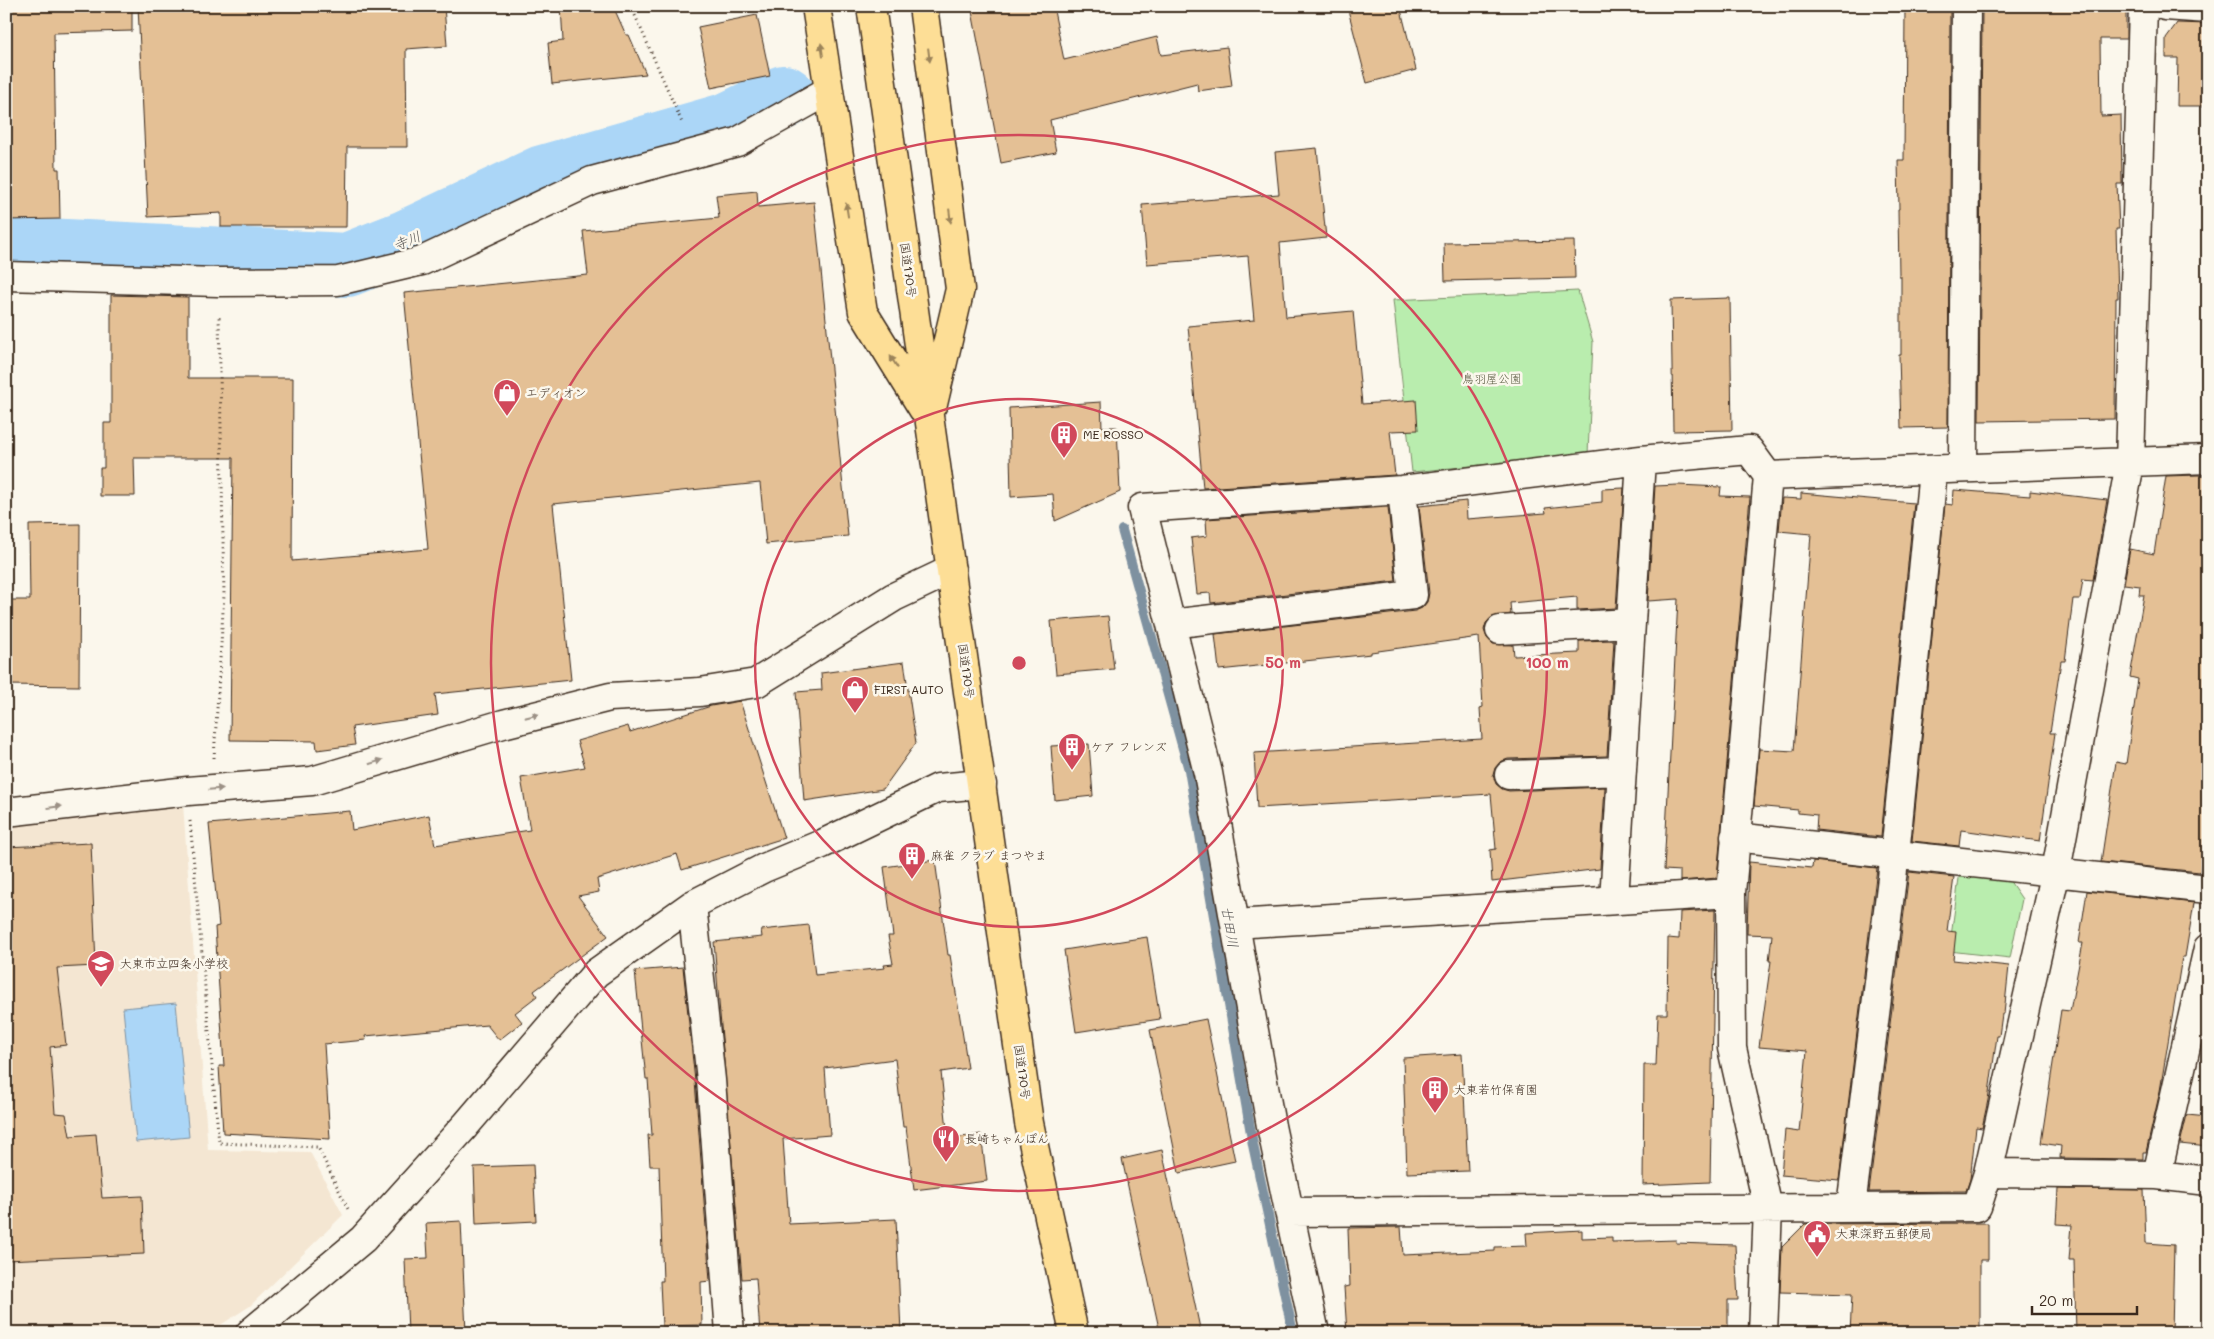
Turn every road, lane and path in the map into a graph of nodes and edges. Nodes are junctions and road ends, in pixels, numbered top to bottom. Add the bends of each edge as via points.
1 (631, 6) edge
2 (816, 6) edge
3 (871, 6) edge
4 (923, 6) edge
5 (1966, 6) edge
6 (2143, 6) edge
7 (2165, 6) edge
8 (2208, 9) edge
9 (828, 91) junction
10 (696, 154) junction
11 (6, 276) edge
12 (218, 282) junction
13 (929, 418) junction
14 (2208, 459) edge
15 (1641, 460) junction
16 (2130, 463) junction
17 (1963, 468) junction
18 (1933, 471) junction
19 (1768, 476) junction
20 (1402, 490) junction
21 (950, 570) junction
22 (1631, 623) junction
23 (1171, 624) junction
24 (1500, 630) dead end
25 (1622, 771) junction
26 (1509, 775) dead end
27 (982, 784) junction
28 (200, 790) junction
29 (6, 812) edge
30 (1735, 837) junction
31 (1895, 854) junction
32 (2056, 871) junction
33 (2208, 889) edge
34 (1731, 893) junction
35 (1614, 900) junction
36 (692, 905) junction
37 (1235, 924) junction
38 (2208, 948) edge
39 (1988, 1173) junction
40 (2157, 1175) junction
41 (2208, 1180) edge
42 (1851, 1207) junction
43 (1768, 1208) junction
44 (1289, 1212) junction
45 (362, 1238) junction
46 (250, 1333) edge
47 (730, 1333) edge
48 (1074, 1333) edge
49 (1315, 1333) edge
50 (1764, 1333) edge

1 - 10 path
9 -> 2 highway
3 - 13 highway, 国道170号
4 -> 13 highway via 960,289
5 - 17 street
6 - 16 street
7 - 8 street
9 - 10 street via 737,142
13 -> 9 highway via 863,312
10 - 12 street via 592,181 422,261 338,281
11 - 12 street
12 - 28 path via 224,595
13 - 21 highway, 国道170号
14 - 16 street
15 - 19 street via 1749,450
15 - 20 street
15 - 22 street
16 - 17 street
16 - 32 street
17 - 18 street
18 - 19 street
18 - 31 street
19 - 30 street
20 - 23 street via 1413,595
20 - 23 street via 1142,508
21 - 27 highway, 国道170号
28 -> 21 street via 312,780 503,724 610,697 700,692 756,683 894,597
22 - 24 street
22 - 25 street
23 - 37 street via 1208,773
25 - 26 street
25 - 35 street
27 - 36 street via 938,788
27 - 48 highway, 国道170号 via 1029,1123
29 -> 28 street
28 - 45 path via 219,1144 318,1146
30 - 31 street
30 - 34 street
31 - 32 street
31 - 42 street
32 - 33 street
32 - 39 street
34 - 35 street
34 - 43 street via 1732,1048
35 - 37 street
36 - 45 street via 596,973 465,1126
36 - 47 street via 711,1080
37 - 44 street
38 - 40 street
39 - 40 street
39 - 42 street via 1976,1207
40 - 41 street
42 - 43 street
43 - 44 street
43 - 50 street
44 - 49 street
45 - 46 street

